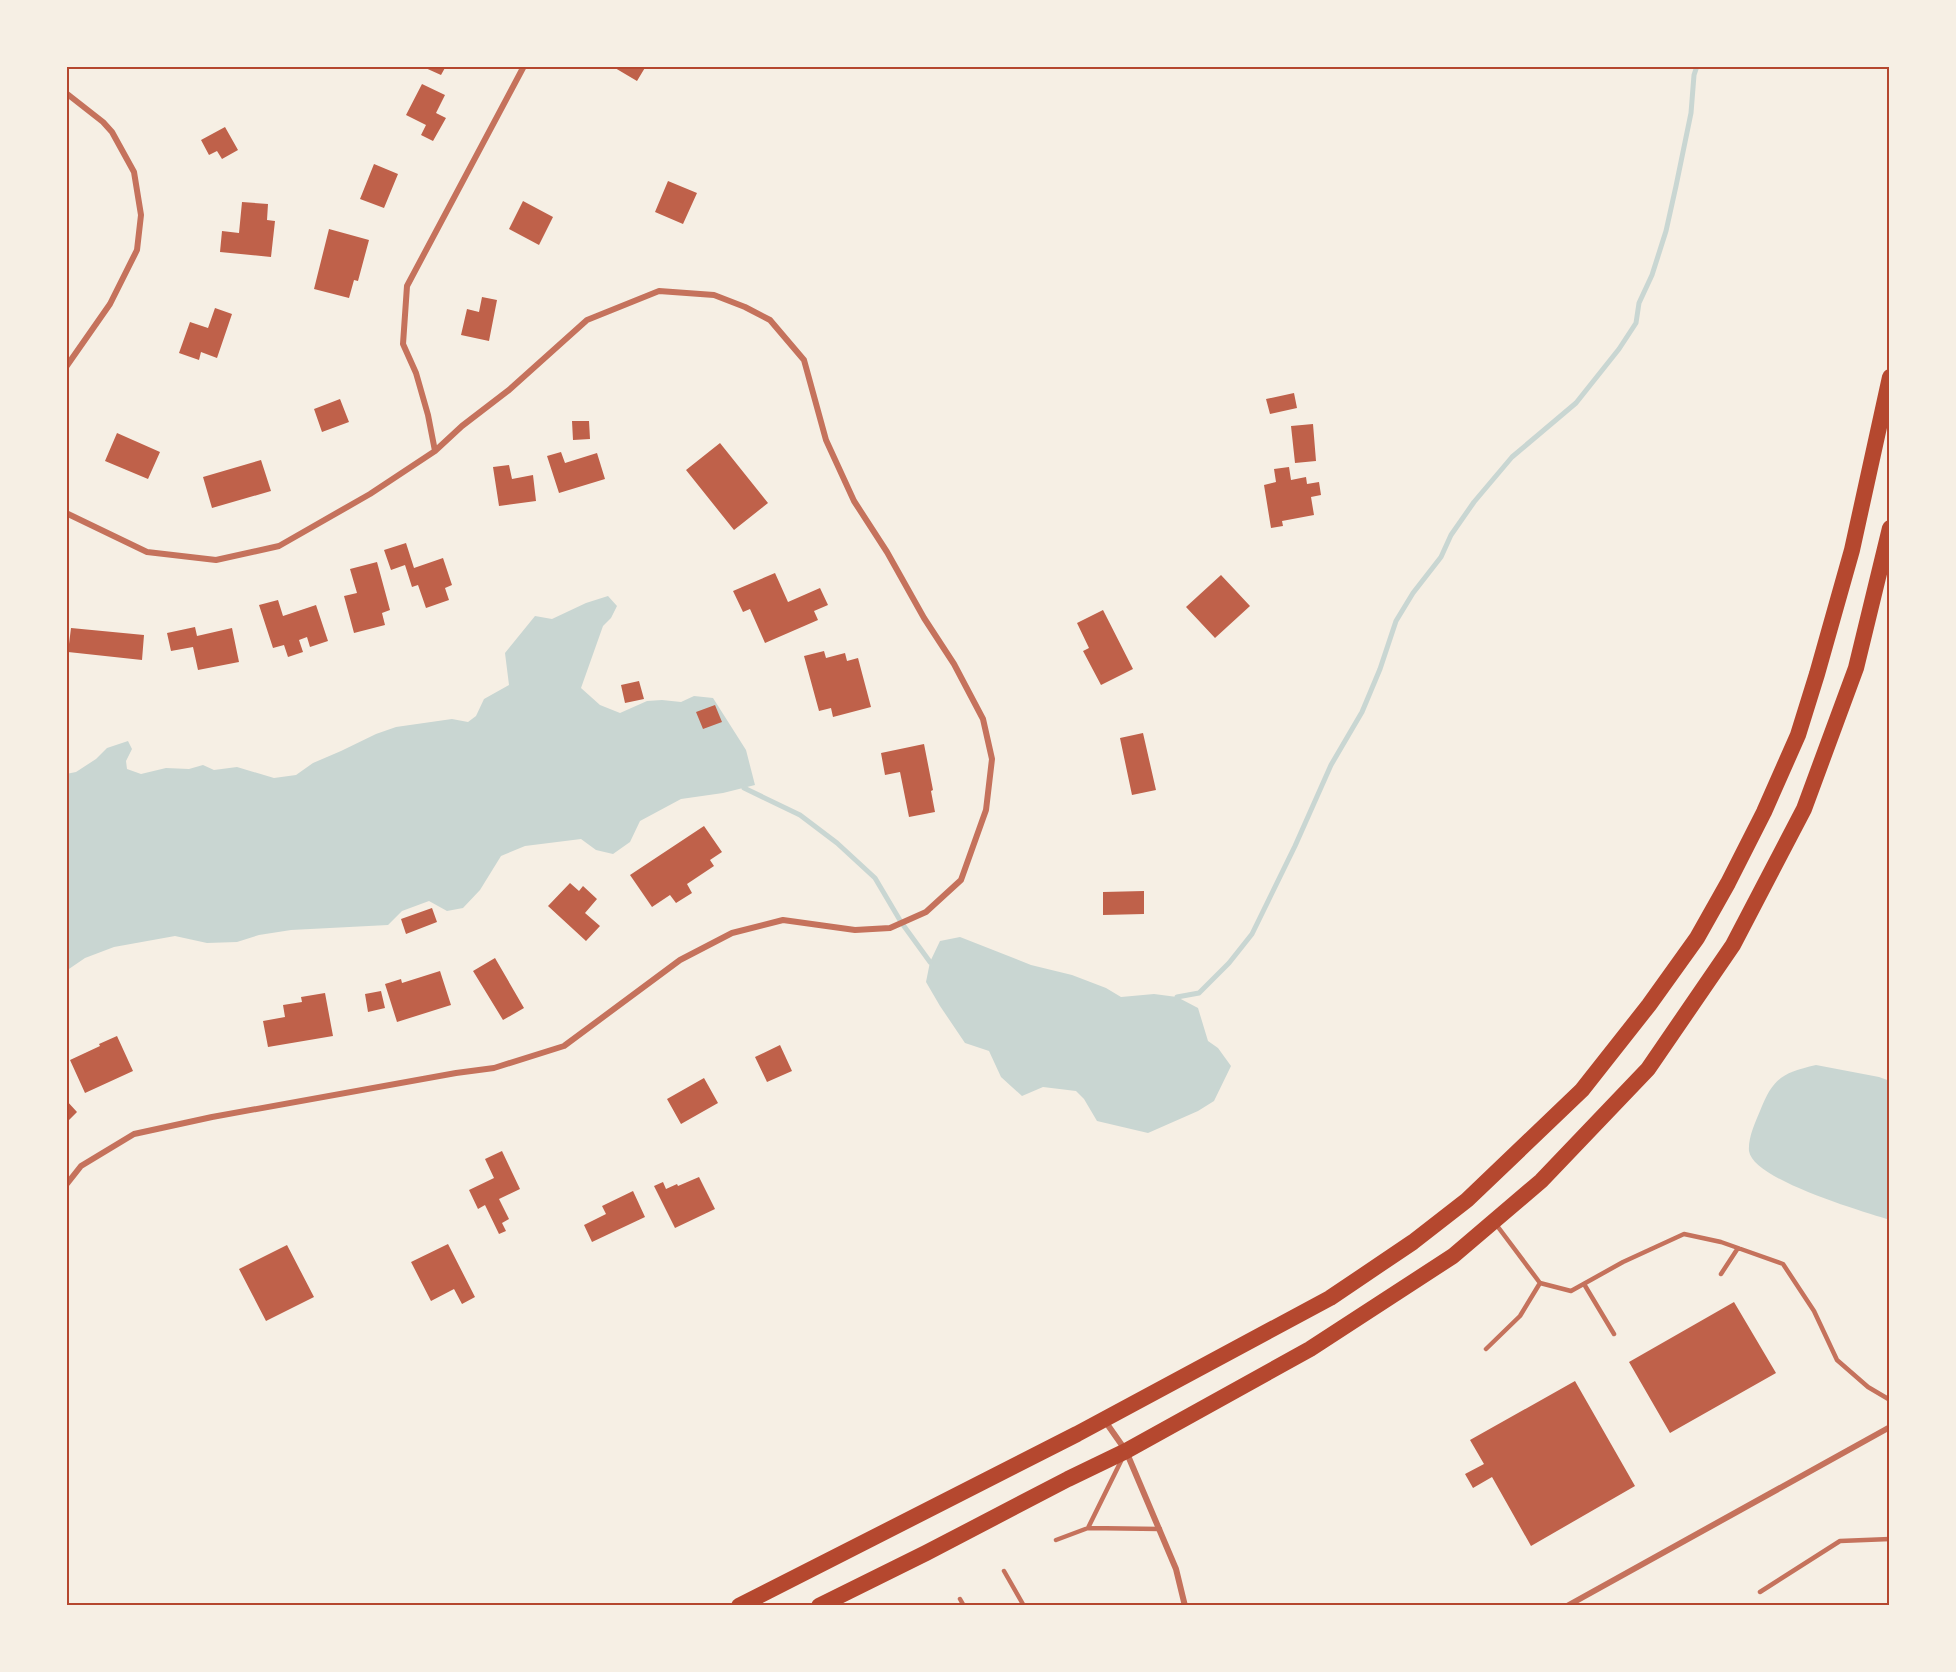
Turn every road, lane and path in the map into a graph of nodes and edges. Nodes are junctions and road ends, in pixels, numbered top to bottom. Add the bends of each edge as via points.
1 (524, 66) edge
2 (66, 93) edge
3 (66, 367) edge
4 (1890, 377) edge
5 (435, 451) junction
6 (66, 513) edge
7 (1890, 528) edge
8 (66, 1185) edge
9 (1494, 1221) junction
10 (1738, 1248) junction
11 (1721, 1274) dead end
12 (1540, 1282) junction
13 (1584, 1284) junction
14 (1614, 1334) dead end
15 (1486, 1349) dead end
16 (1890, 1400) edge
17 (1104, 1420) junction
18 (1890, 1426) edge
19 (1126, 1451) junction
20 (1088, 1528) junction
21 (1160, 1529) junction
22 (1890, 1539) edge
23 (1056, 1540) dead end
24 (1004, 1571) dead end
25 (1760, 1592) dead end
26 (960, 1599) dead end
27 (739, 1606) edge
28 (819, 1606) edge
29 (964, 1606) edge
30 (1024, 1606) edge
31 (1185, 1606) edge
32 (1567, 1606) edge

1 - 5 street via 406,286 403,344 416,373
2 - 3 street via 112,132 134,172 141,215 137,250 110,304
4 - 17 highway via 1852,550 1798,735 1728,883 1697,938 1649,1005 1582,1090 1467,1200 1413,1242 1329,1298
5 - 6 street via 279,546 216,560 147,552
5 - 8 street via 587,320 659,291 714,296 770,320 804,360 826,440 854,501 954,664 983,719 992,759 986,810 961,880 926,912 890,928 855,930 783,920 732,933 680,960 564,1046 542,1054 494,1068 224,1114 134,1134 81,1166
7 - 9 highway via 1856,668 1804,809 1733,945 1648,1069 1541,1181
9 - 12 lane
9 - 19 highway via 1453,1256 1310,1349
10 - 11 lane
10 - 13 lane via 1684,1234
10 - 16 lane via 1782,1264 1814,1311 1837,1360
12 - 13 lane via 1571,1291
12 - 15 lane via 1520,1316
13 - 14 lane
17 - 19 street
17 - 27 highway
18 - 32 street
19 - 20 lane
19 - 21 street
19 - 28 highway
20 - 21 lane
20 - 23 lane
21 - 31 street
22 - 25 lane via 1840,1541
24 - 30 lane
26 - 29 lane

